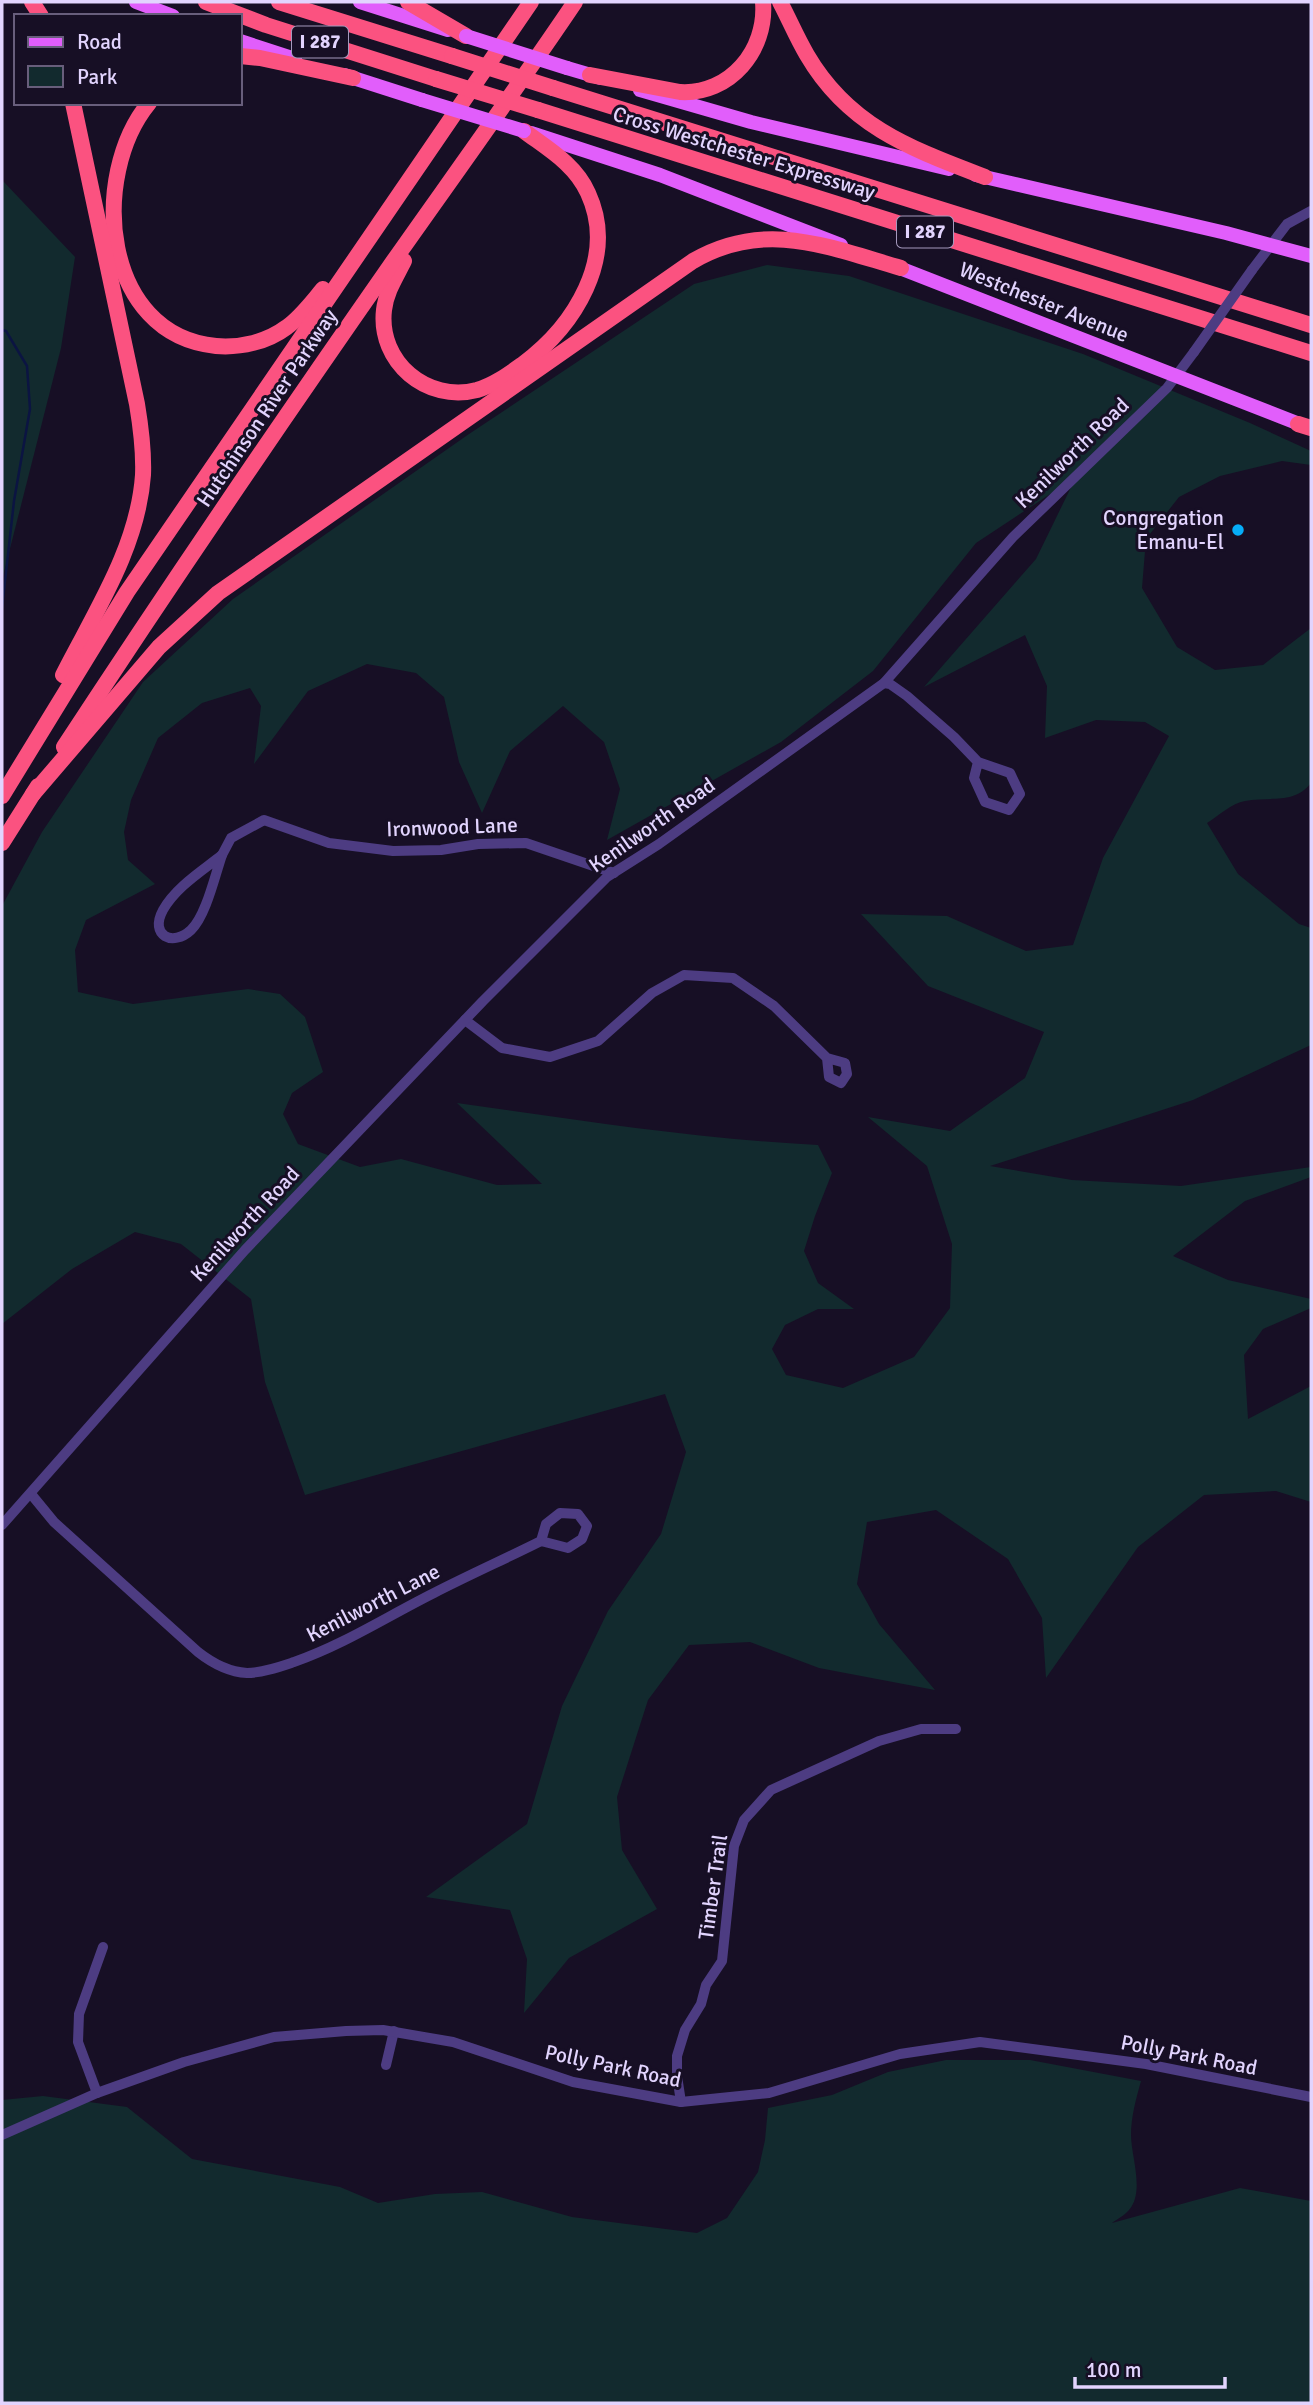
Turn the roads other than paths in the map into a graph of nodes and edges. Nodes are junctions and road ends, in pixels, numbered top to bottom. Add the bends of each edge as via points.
1 (136, 2) edge
2 (206, 2) edge
3 (279, 2) edge
4 (360, 2) edge
5 (408, 2) edge
6 (520, 2) edge
7 (531, 2) edge
8 (763, 2) edge
9 (780, 2) edge
10 (574, 4) edge
11 (168, 14) edge
12 (237, 14) edge
13 (242, 16) edge
14 (466, 36) junction
15 (242, 42) edge
16 (242, 56) edge
17 (492, 59) junction
18 (590, 75) junction
19 (353, 78) junction
20 (73, 105) edge
21 (148, 105) edge
22 (524, 131) junction
23 (985, 177) junction
24 (442, 195) junction
25 (1311, 211) edge
26 (379, 223) junction
27 (1271, 244) junction
28 (1311, 256) edge
29 (901, 268) junction
30 (1311, 325) edge
31 (1311, 353) edge
32 (1175, 377) junction
33 (1307, 427) edge
34 (884, 683) junction
35 (978, 762) junction
36 (10, 781) junction
37 (33, 794) junction
38 (2, 796) edge
39 (2, 843) edge
40 (222, 855) junction
41 (614, 873) junction
42 (465, 1020) junction
43 (827, 1058) dead end
44 (31, 1493) junction
45 (2, 1525) edge
46 (541, 1541) dead end
47 (956, 1730) dead end
48 (103, 1947) dead end
49 (394, 2031) junction
50 (386, 2065) dead end
51 (97, 2094) junction
52 (1311, 2097) edge
53 (681, 2102) junction
54 (2, 2135) edge

1 - 11 main road
2 - 12 highway, Cross Westchester Expressway / I 287, bridge
3 - 30 highway, Cross Westchester Expressway / I 287, bridge
4 - 14 main road
5 - 14 highway
6 - 17 highway
7 - 17 highway, Hutchinson River Parkway
8 - 18 highway via 761,32 751,55 736,73 715,86 680,92
9 - 23 highway via 811,62 858,114 913,149
10 - 24 highway, Hutchinson River Parkway
13 - 31 highway, Cross Westchester Expressway / I 287, bridge
14 - 18 main road, bridge
15 - 19 main road
16 - 19 highway
17 - 26 highway, Hutchinson River Parkway
18 - 23 main road via 751,122
19 - 22 main road, Westchester Avenue, bridge
20 - 36 highway via 137,404 142,476 136,518 124,551
21 - 26 highway via 121,156 116,186 117,240 134,295 152,317 179,336 230,346 278,333 304,311
22 - 24 highway via 561,158 584,184 596,220 594,266 580,303 553,338 512,372 469,391 439,390 412,377 394,356 384,325 391,286
22 - 29 main road, Westchester Avenue via 669,178
23 - 27 main road
24 - 37 highway, Hutchinson River Parkway
25 - 27 street, Kenilworth Road via 1287,224
26 - 36 highway, Hutchinson River Parkway via 122,600
27 - 28 main road
27 - 32 street, Kenilworth Road, bridge
29 - 32 main road, Westchester Avenue
29 - 37 highway via 778,238 732,243 693,261 218,593 159,647
32 - 33 main road, Westchester Avenue
32 - 34 street, Kenilworth Road via 1013,537
34 - 35 street via 907,696
34 - 41 street, Kenilworth Road
35 - 35 street via 1010,773 1020,794 1009,810 985,802 974,778
36 - 38 highway, Hutchinson River Parkway
37 - 39 highway, Hutchinson River Parkway
40 - 40 street, Ironwood Lane via 187,882 165,907 157,924 164,935 172,939 192,929
40 - 41 street, Ironwood Lane via 231,838 264,820 329,843 393,851 526,843
41 - 42 street, Kenilworth Road
42 - 43 street via 502,1048 550,1057 598,1041 652,993 684,975 733,978 774,1006
42 - 44 street, Kenilworth Road via 245,1250
44 - 45 street, Kenilworth Road
44 - 46 street, Kenilworth Lane via 54,1522 198,1652 211,1662 246,1673 332,1648
47 - 53 street, Timber Trail via 921,1729 879,1741 771,1790 744,1820 734,1846 723,1961 706,1985 677,2056
48 - 51 street via 79,2014 78,2042
49 - 50 street
49 - 51 street, Polly Park Road via 274,2037 184,2062
49 - 53 street, Polly Park Road via 453,2042 573,2082
51 - 54 street, Polly Park Road
52 - 53 street, Polly Park Road via 1146,2064 980,2042 900,2054 769,2093

